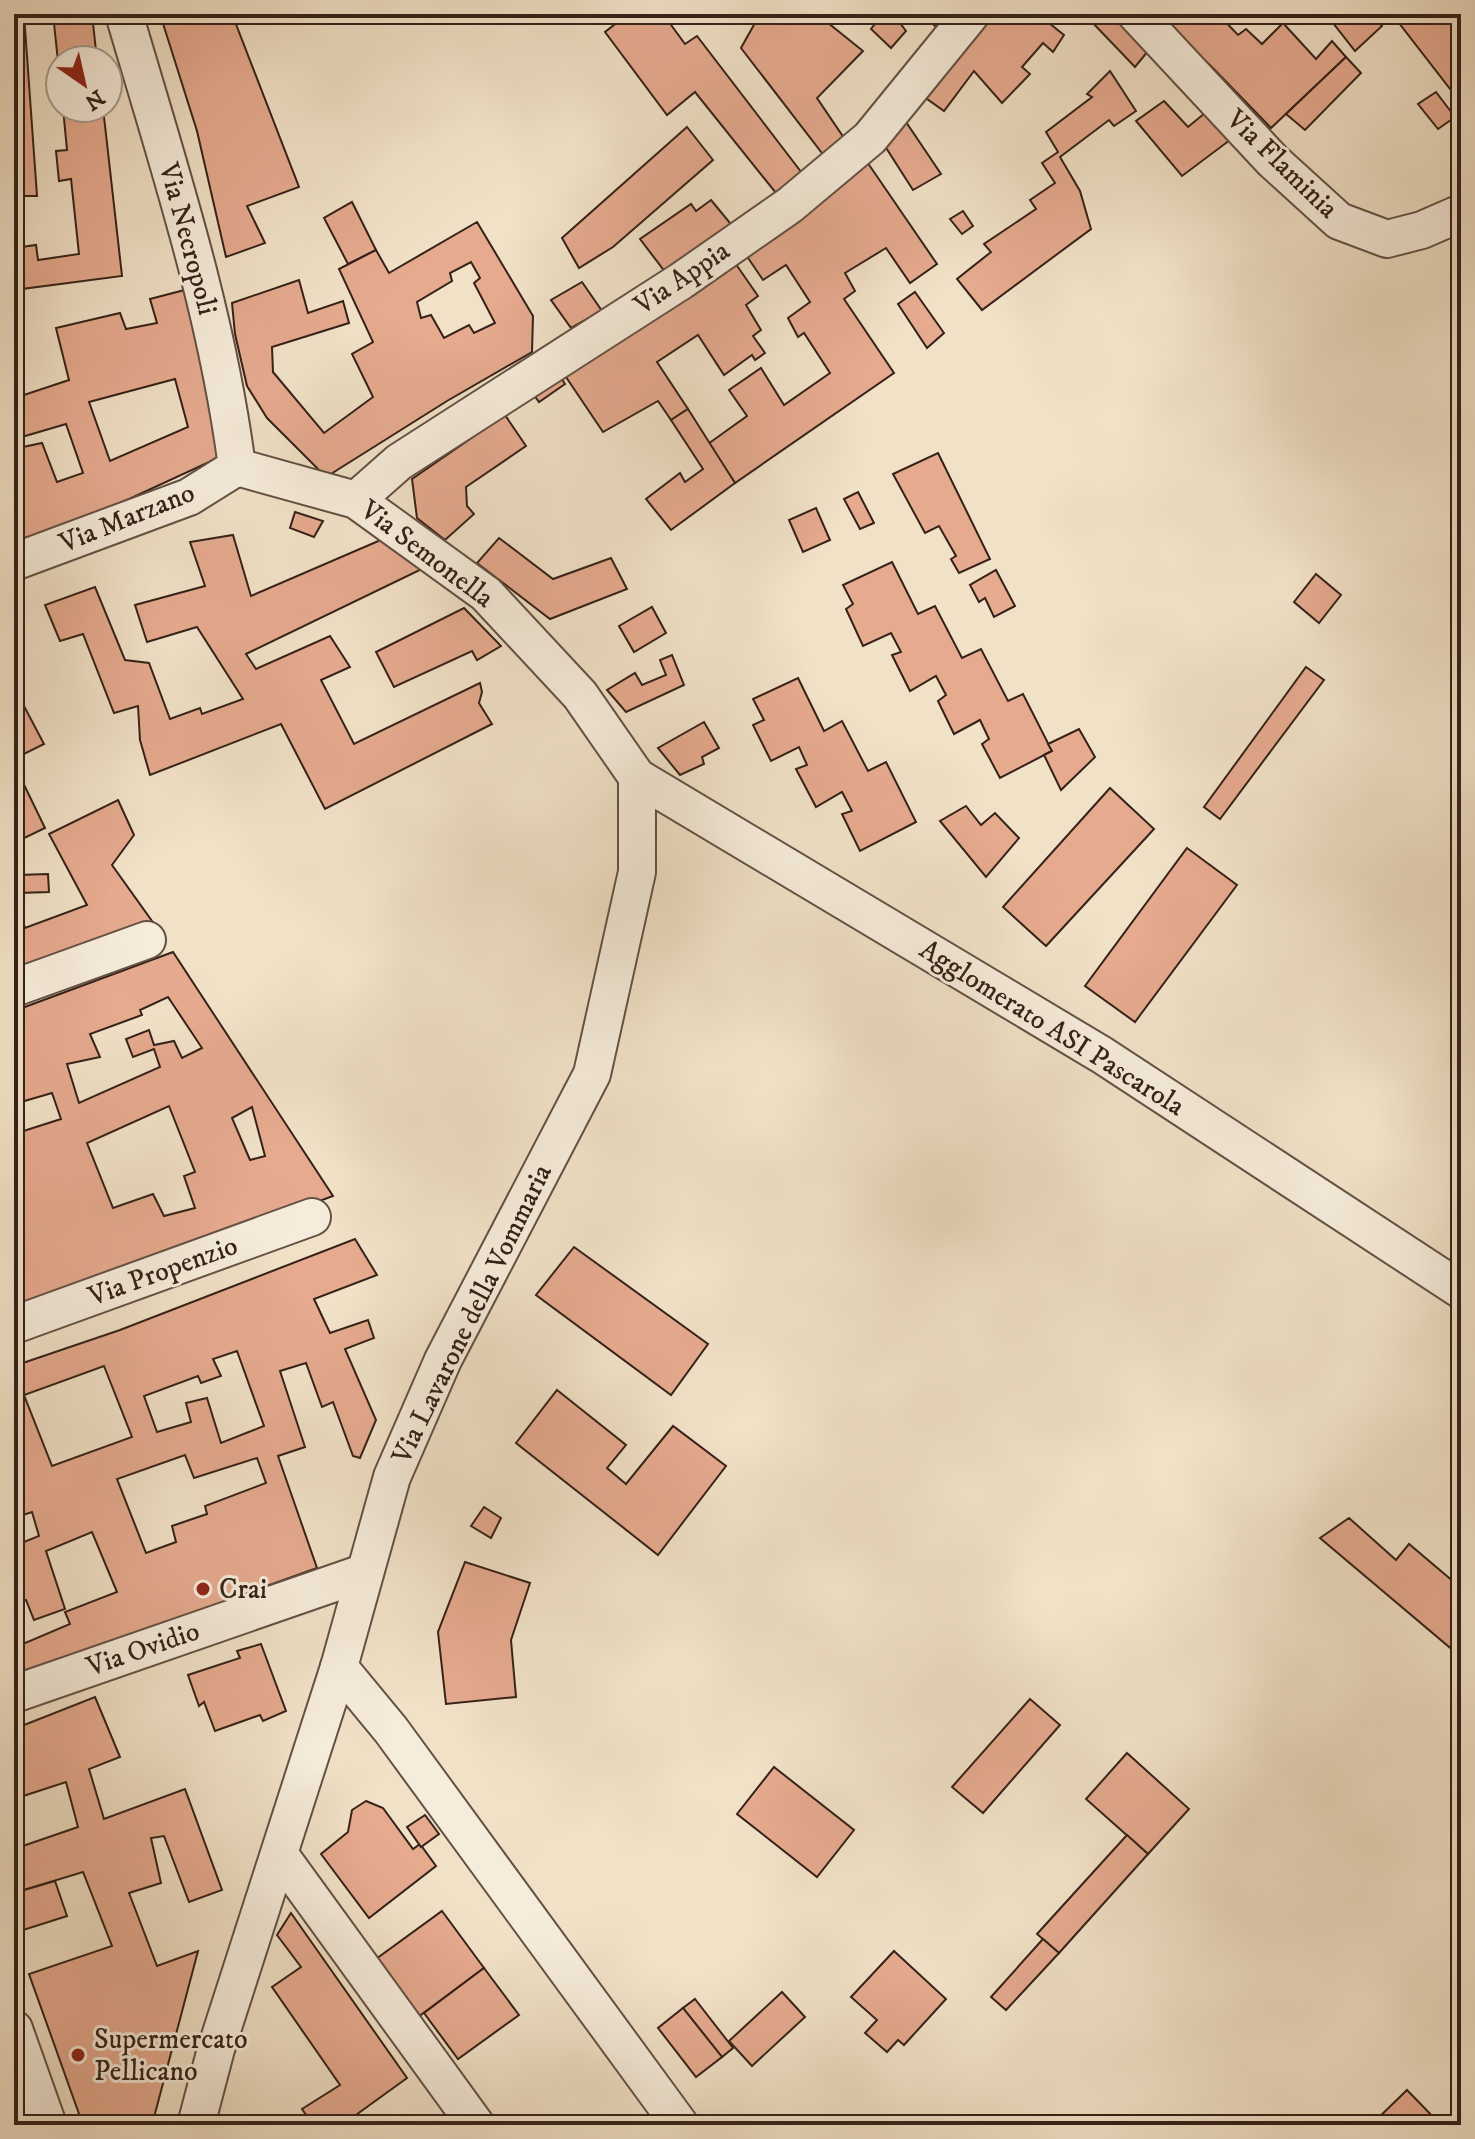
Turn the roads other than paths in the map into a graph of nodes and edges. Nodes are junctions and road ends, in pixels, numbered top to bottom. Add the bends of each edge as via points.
1 (124, 14) edge
2 (971, 14) edge
3 (1136, 14) edge
4 (1461, 213) edge
5 (237, 467) junction
6 (356, 500) junction
7 (14, 562) edge
8 (637, 777) junction
9 (147, 940) dead end
10 (14, 988) edge
11 (312, 1217) dead end
12 (1461, 1290) edge
13 (14, 1325) edge
14 (363, 1573) junction
15 (339, 1667) junction
16 (14, 1694) edge
17 (280, 1855) junction
18 (18, 2052) edge
19 (48, 2125) edge
20 (196, 2125) edge
21 (476, 2125) edge
22 (680, 2125) edge

1 - 5 street, Via Necropoli via 191,242 223,371
2 - 6 street, Via Appia via 870,138 790,205 399,462
3 - 4 street, Via Flaminia via 1273,161 1339,221 1387,239
5 - 6 street, Via Semonella
5 - 7 street, Via Marzano via 189,497
6 - 8 street, Via Semonella via 486,594 580,695
8 - 12 street, Agglomerato ASI Pascarola via 1102,1055
8 - 14 street, Via Lavarone della Vommaria via 637,872 592,1074 443,1360 392,1477
9 - 10 street
11 - 13 street, Via Propenzio
14 - 15 street, Via Lavarone della Vommaria
14 - 16 street, Via Ovidio
15 - 17 street, Via Lavarone della Vommaria
15 - 22 street via 391,1730
17 - 20 street, Via Lavarone della Vommaria
17 - 21 street
18 - 19 street

